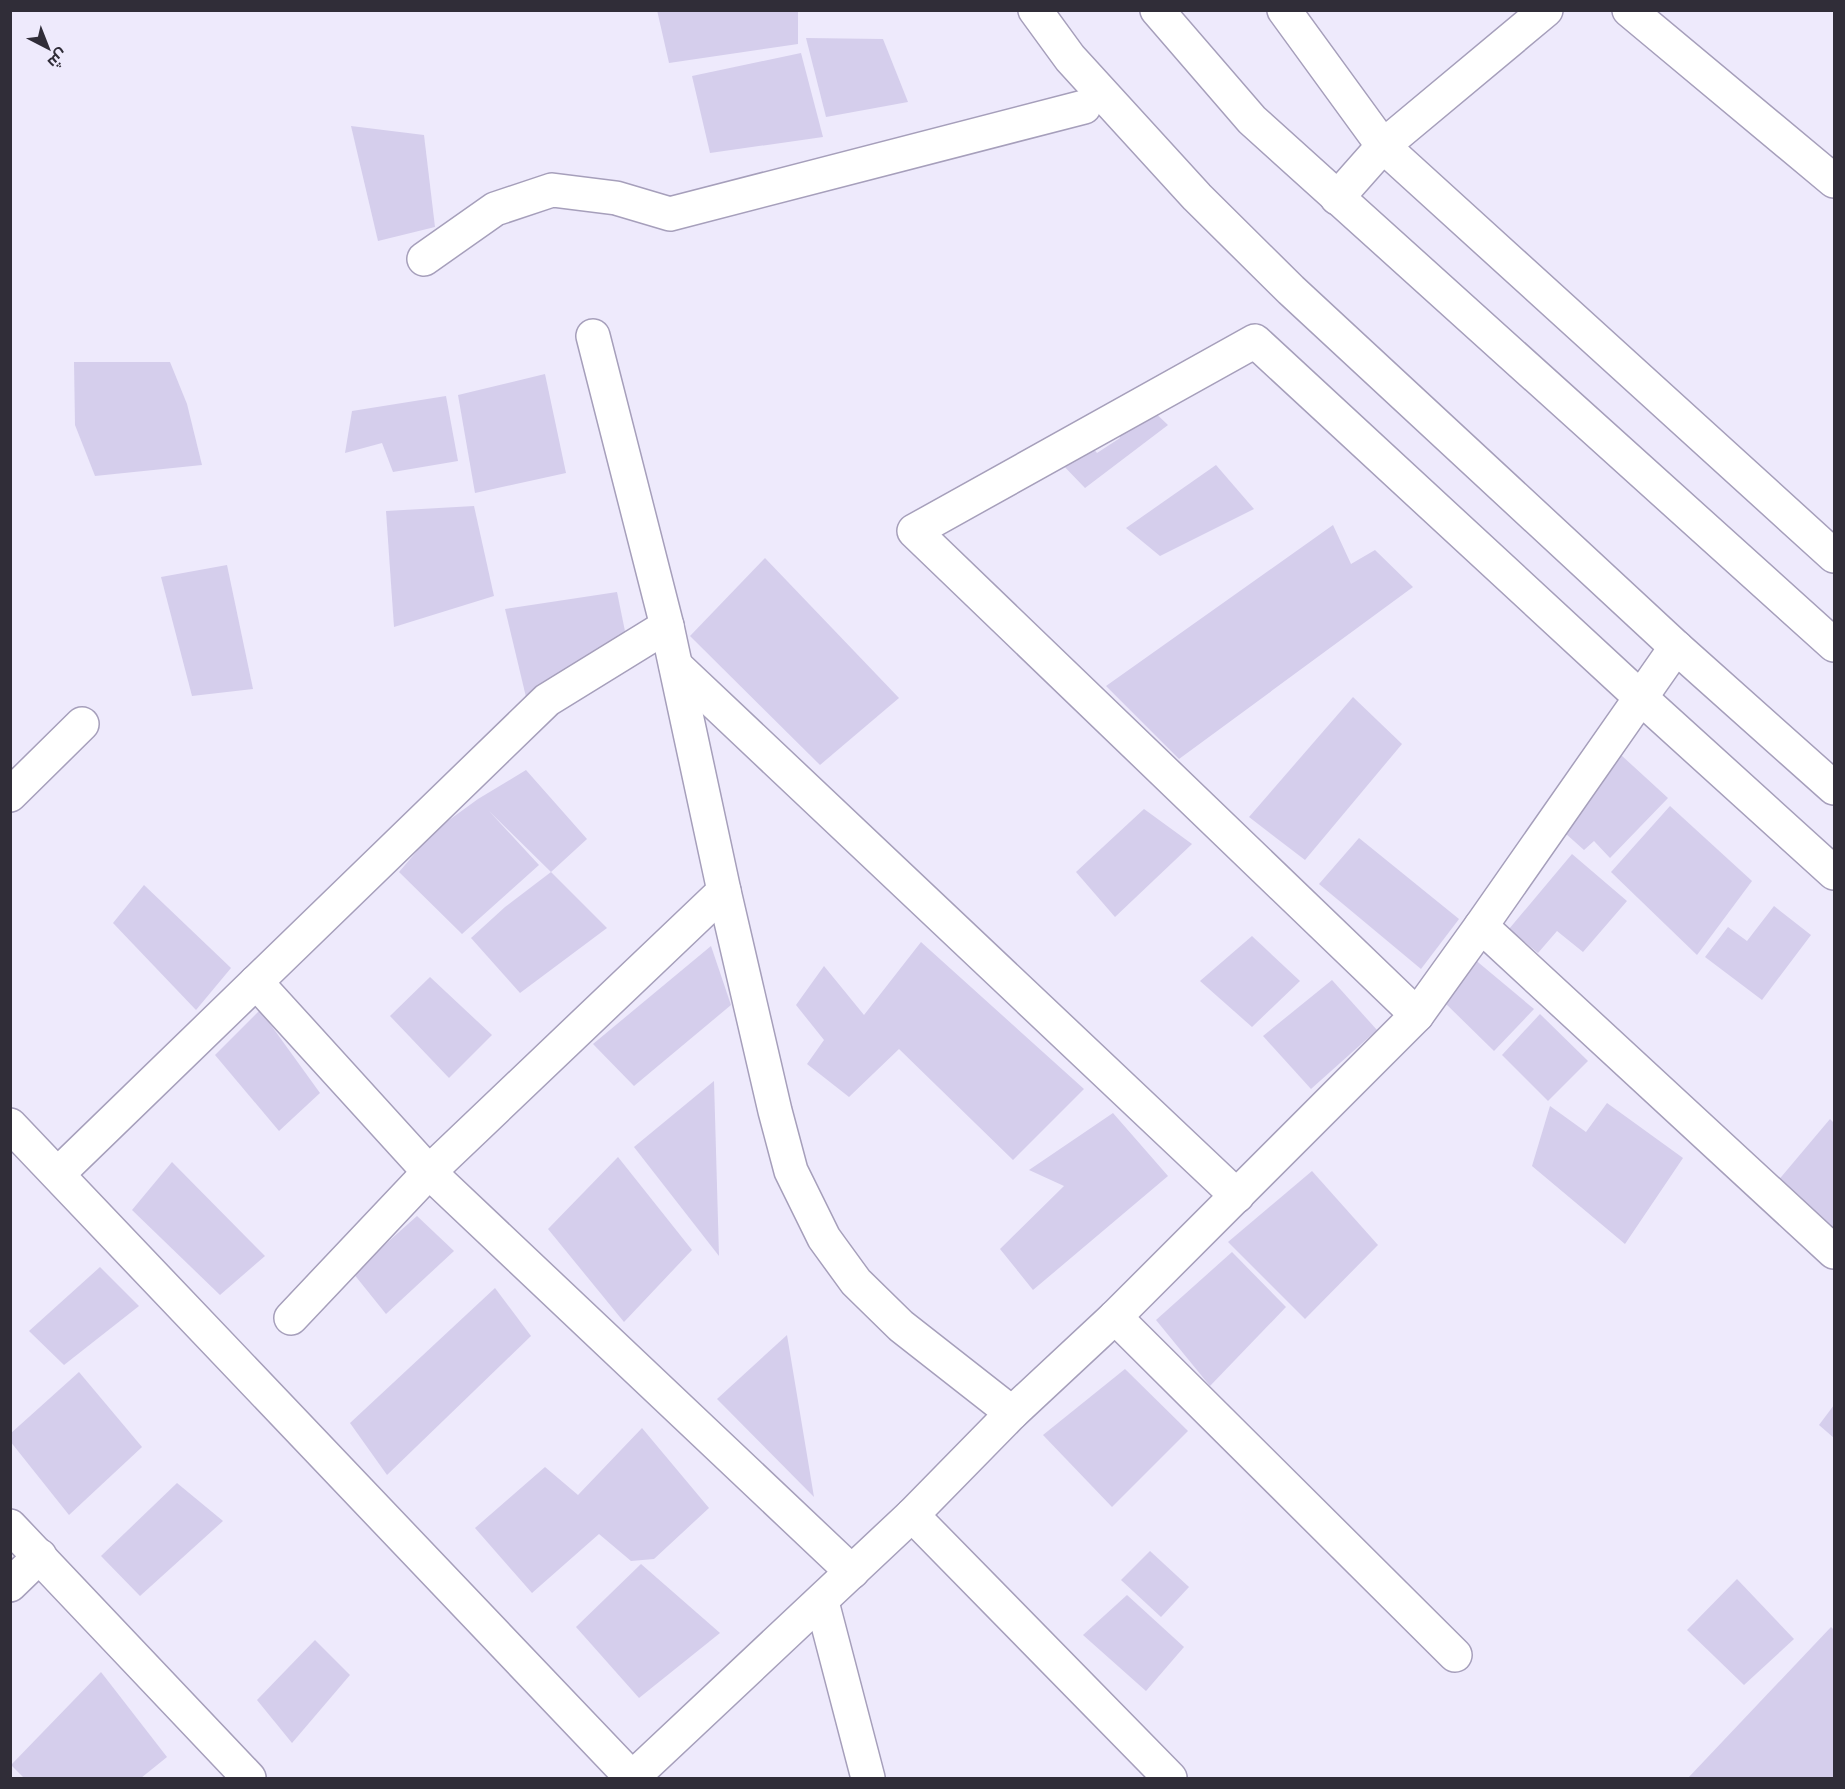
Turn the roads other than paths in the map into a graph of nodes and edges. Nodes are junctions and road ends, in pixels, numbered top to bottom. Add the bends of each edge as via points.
1 (1035, 10) edge
2 (1157, 10) edge
3 (1284, 10) edge
4 (1546, 10) edge
5 (1629, 10) edge
6 (1084, 107) dead end
7 (1383, 146) junction
8 (1834, 181) edge
9 (1337, 198) junction
10 (424, 259) dead end
11 (593, 336) dead end
12 (1834, 556) edge
13 (667, 626) junction
14 (1834, 645) edge
15 (1676, 646) junction
16 (676, 666) junction
17 (1640, 697) junction
18 (82, 724) dead end
19 (1834, 788) edge
20 (10, 795) edge
21 (1834, 873) edge
22 (724, 891) junction
23 (1481, 926) junction
24 (256, 982) junction
25 (1417, 1015) junction
26 (10, 1125) edge
27 (429, 1172) junction
28 (58, 1174) junction
29 (1237, 1197) junction
30 (1834, 1252) edge
31 (1115, 1317) junction
32 (291, 1318) dead end
33 (1012, 1413) junction
34 (912, 1515) junction
35 (10, 1526) edge
36 (40, 1556) junction
37 (852, 1572) junction
38 (10, 1585) edge
39 (822, 1602) junction
40 (1455, 1655) dead end
41 (632, 1778) edge
42 (249, 1779) edge
43 (868, 1779) edge
44 (1170, 1779) edge

1 - 15 street via 1070,58 1197,197 1291,290
2 - 9 street via 1252,120
3 - 7 street
4 - 7 street
5 - 8 street
6 - 10 street via 670,214 616,198 552,190 495,209
7 - 9 street
7 - 12 street
9 - 14 street
11 - 13 street
13 - 16 street
13 - 24 street via 547,700
15 - 17 street
15 - 19 street
16 - 22 street
16 - 29 street
17 - 21 street
17 - 23 street
17 - 25 street via 1255,341 914,531
18 - 20 street
22 - 27 street
22 - 33 street via 791,1172 824,1238 856,1282 901,1326
23 - 25 street
23 - 30 street
24 - 27 street
24 - 28 street
25 - 29 street
26 - 28 street
27 - 32 street
27 - 37 street
28 - 41 street
29 - 31 street
31 - 33 street
31 - 40 street
33 - 34 street
34 - 37 street
34 - 44 street
35 - 36 street
36 - 38 street
36 - 42 street
37 - 39 street
39 - 41 street
39 - 43 street

